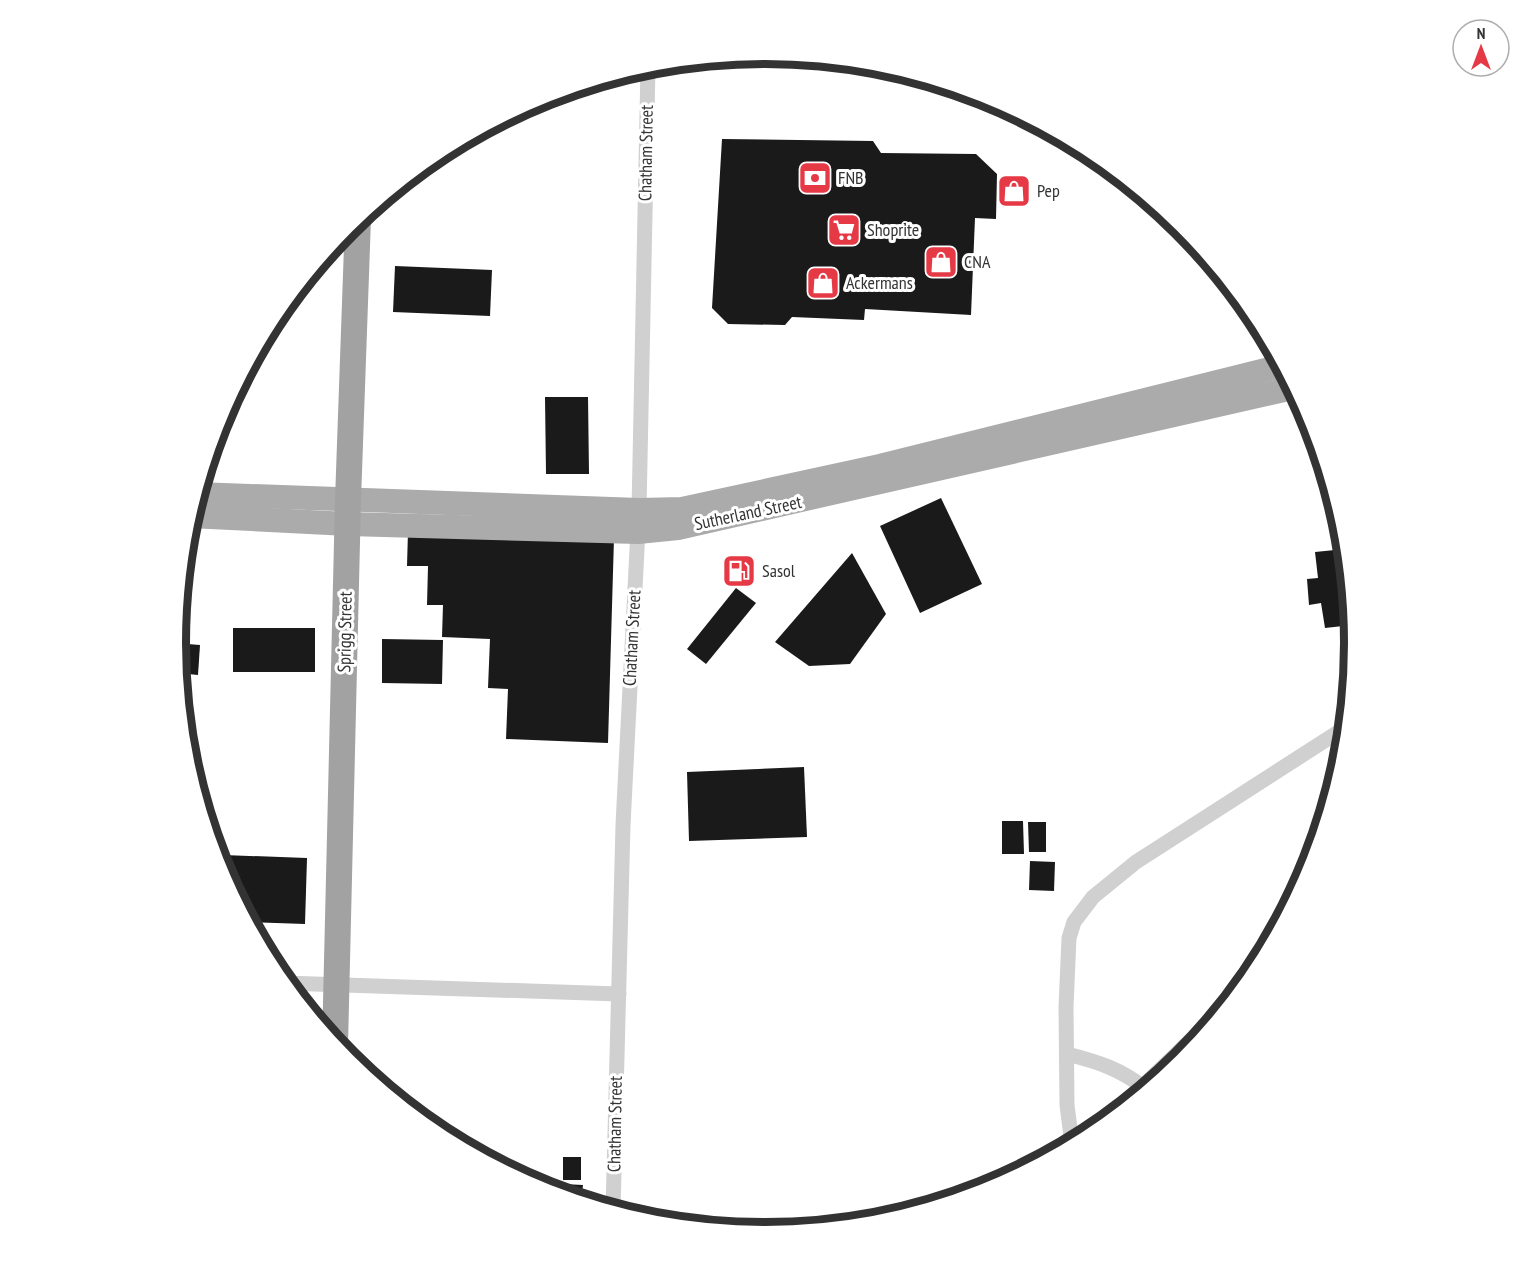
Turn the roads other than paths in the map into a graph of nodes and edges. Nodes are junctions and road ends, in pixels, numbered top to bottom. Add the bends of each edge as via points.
1 (648, 77) edge
2 (358, 232) edge
3 (1274, 368) edge
4 (1285, 390) edge
5 (205, 495) edge
6 (348, 512) junction
7 (200, 516) edge
8 (638, 521) junction
9 (1336, 733) edge
10 (296, 983) edge
11 (338, 985) junction
12 (619, 994) junction
13 (336, 1032) edge
14 (1067, 1054) junction
15 (1139, 1085) edge
16 (1071, 1135) edge
17 (613, 1202) edge

1 - 8 street, Chatham Street
2 - 6 highway, Sprigg Street
3 - 8 main road, Sutherland Street via 880,466
4 - 8 main road, Sutherland Street via 713,521 678,528
5 - 6 main road, Sutherland Street
6 - 7 main road, Sutherland Street
6 - 8 main road, Sutherland Street
6 - 11 highway, Sprigg Street
8 - 12 street, Chatham Street
9 - 14 street via 1136,862 1093,897 1074,922 1068,938
10 - 11 street
11 - 12 street
11 - 13 highway, Sprigg Street
12 - 17 street, Chatham Street
14 - 15 street via 1121,1071
14 - 16 street

